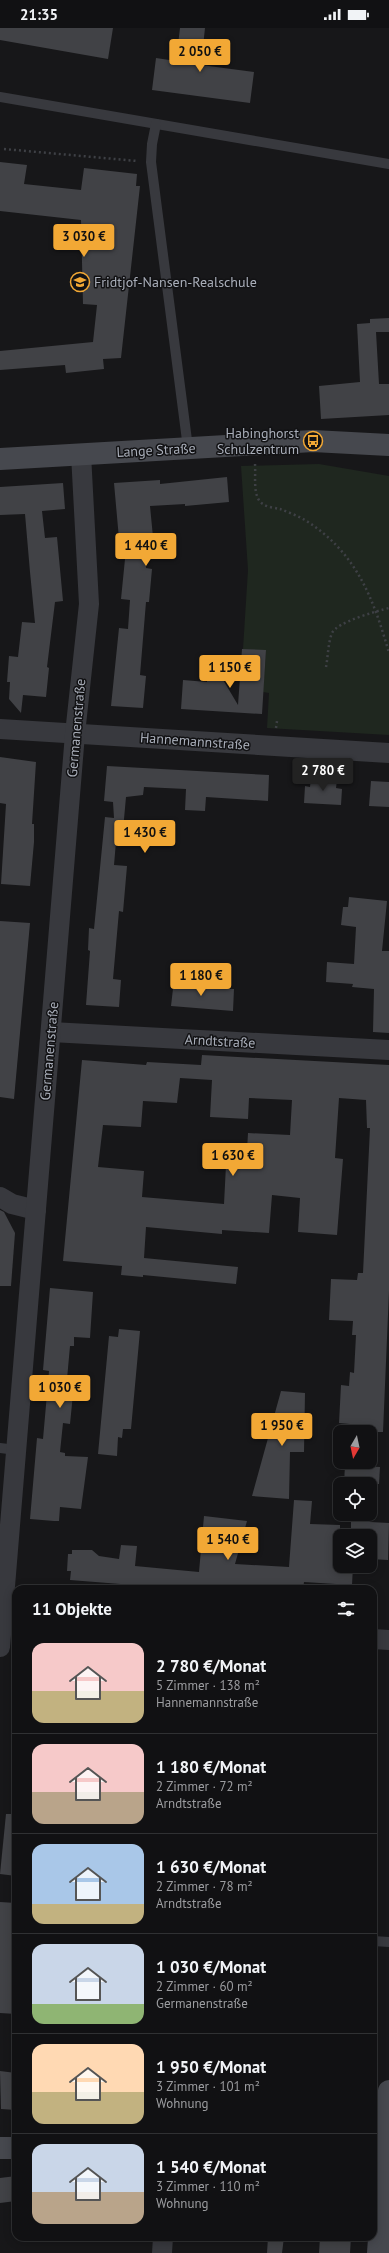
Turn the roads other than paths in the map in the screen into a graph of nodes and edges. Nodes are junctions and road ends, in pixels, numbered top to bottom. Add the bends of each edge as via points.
1 (0, 96) edge
2 (156, 124) junction
3 (389, 164) edge
4 (387, 444) edge
5 (188, 448) junction
6 (81, 454) junction
7 (0, 459) edge
8 (0, 729) edge
9 (75, 734) junction
10 (389, 754) edge
11 (51, 1032) junction
12 (389, 1050) edge
13 (0, 1197) edge
14 (36, 1210) junction
15 (8, 1449) edge
16 (7, 1601) edge
17 (377, 1638) edge
18 (389, 1640) edge
19 (0, 1647) edge
20 (377, 1941) edge
21 (389, 1942) edge
22 (385, 2105) edge
23 (0, 2148) edge
24 (12, 2148) edge
25 (163, 2241) edge
26 (162, 2253) edge
27 (378, 2253) edge

1 - 2 lane
2 - 3 lane
2 - 5 lane via 151,162
4 - 5 street, Lange Straße via 320,441
5 - 6 street, Lange Straße
6 - 7 street, Lange Straße
6 - 9 street, Germanenstraße via 88,604
8 - 9 street, Hannemannstraße
9 - 10 street, Hannemannstraße
9 - 11 street, Germanenstraße
11 - 12 street, Arndtstraße
11 - 14 street, Germanenstraße
13 - 14 street via 12,1204
14 - 15 street, Germanenstraße
15 - 16 street, Germanenstraße
16 - 19 street, Germanenstraße
17 - 18 street
20 - 21 lane
22 - 27 street
23 - 24 street
25 - 26 street

